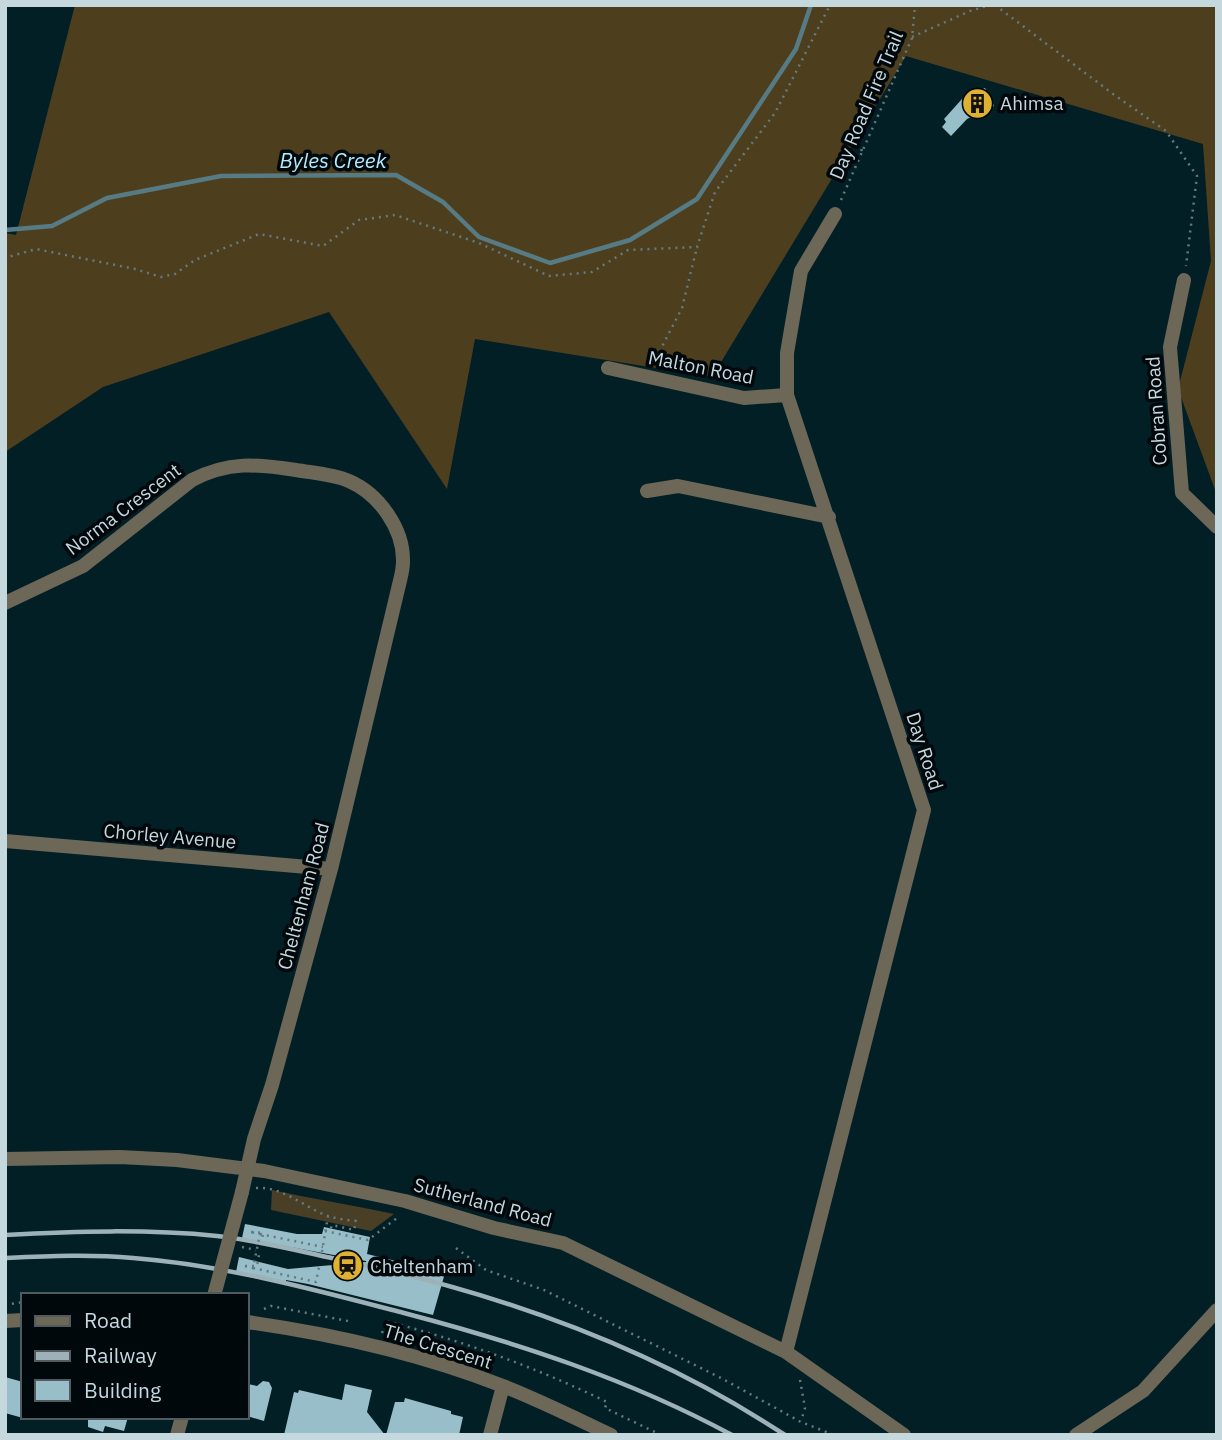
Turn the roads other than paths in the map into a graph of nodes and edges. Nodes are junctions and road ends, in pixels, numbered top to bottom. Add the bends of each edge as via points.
1 (835, 214) road end
2 (1184, 280) road end
3 (608, 368) dead end
4 (788, 396) junction
5 (647, 491) dead end
6 (383, 508) joint
7 (829, 517) junction
8 (1217, 527) edge
9 (5, 603) edge
10 (5, 841) edge
11 (331, 869) junction
12 (5, 1159) edge
13 (247, 1169) junction
14 (215, 1293) edge
15 (1217, 1310) edge
16 (248, 1322) edge
17 (786, 1352) junction
18 (503, 1386) junction
19 (490, 1435) edge
20 (611, 1435) edge
21 (904, 1435) edge
22 (1076, 1435) edge

1 - 4 street, Day Road via 801,271 787,353
2 - 8 street, Cobran Road via 1170,347 1182,493
3 - 4 street, Malton Road via 744,398
4 - 7 street, Day Road
5 - 7 street via 678,486
6 - 9 street, Norma Crescent via 367,492 333,476 267,466 227,466 191,480 83,566
6 - 11 street, Cheltenham Road via 401,542 402,572
7 - 17 street, Day Road via 924,810
10 - 11 street, Chorley Avenue
11 - 13 street, Cheltenham Road
12 - 13 street, Sutherland Road via 120,1157
13 - 14 street, Cheltenham Road, bridge via 247,1193
13 - 17 street, Sutherland Road via 405,1201 563,1243
15 - 22 street via 1143,1391
16 - 18 street, The Crescent via 376,1347
17 - 21 street, Sutherland Road
18 - 19 street
18 - 20 street, The Crescent

